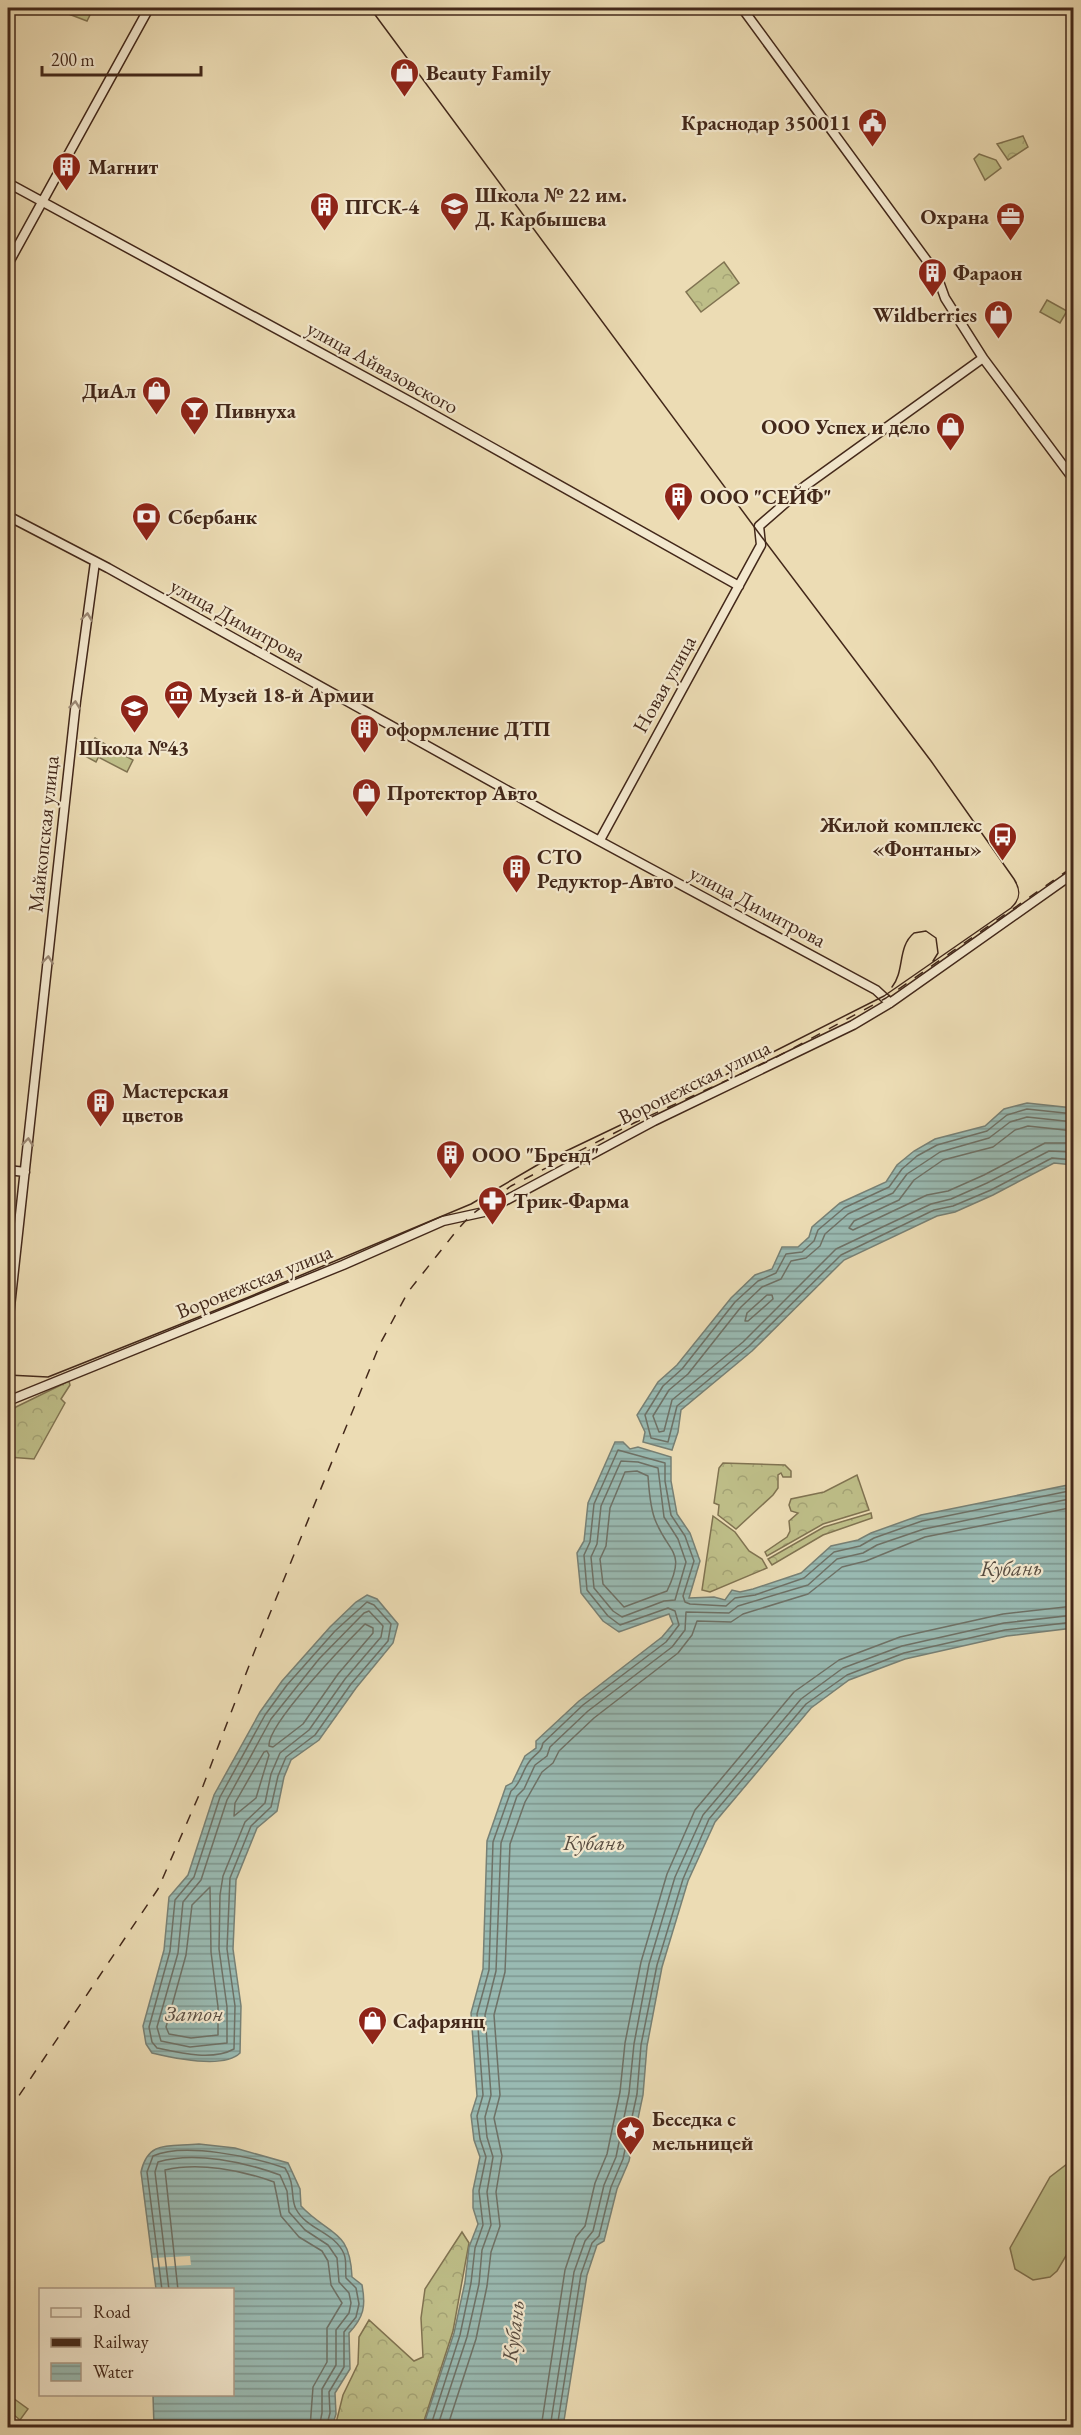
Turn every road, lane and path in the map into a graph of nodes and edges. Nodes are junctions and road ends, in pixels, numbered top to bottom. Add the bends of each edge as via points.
1 (149, 8) edge
2 (742, 8) edge
3 (8, 183) edge
4 (42, 202) junction
5 (8, 264) edge
6 (982, 356) junction
7 (1074, 480) edge
8 (8, 516) edge
9 (95, 562) junction
10 (739, 586) junction
11 (600, 840) junction
12 (1074, 873) edge
13 (890, 1003) junction
14 (8, 1170) edge
15 (25, 1173) junction
16 (8, 1325) edge
17 (8, 1401) edge

1 - 4 street
2 - 6 street via 936,273 945,298
3 - 4 street, улица Айвазовского
4 - 5 street
4 - 10 street, улица Айвазовского
6 - 7 street
6 - 10 street, Новая улица via 805,486 759,526 761,545
8 - 9 street, улица Димитрова
9 - 11 street, улица Димитрова
15 -> 9 street, Майкопская улица via 76,701
10 - 11 street, Новая улица
11 - 13 street, улица Димитрова via 876,990
12 - 13 street, Воронежская улица
13 - 17 street, Воронежская улица via 853,1025 654,1121 484,1212 443,1221
14 - 15 street
15 - 16 street, Майкопская улица

